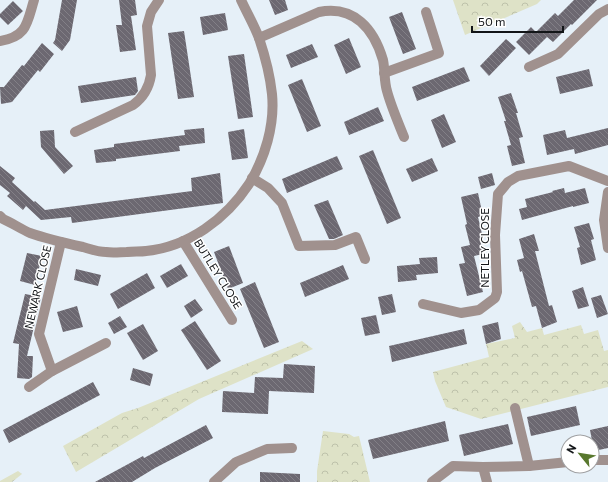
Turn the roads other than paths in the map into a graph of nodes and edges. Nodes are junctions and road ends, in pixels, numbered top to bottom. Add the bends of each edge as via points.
1 (34, 0) edge
2 (159, 0) edge
3 (241, 0) edge
4 (608, 9) edge
5 (426, 12) dead end
6 (259, 38) junction
7 (0, 41) edge
8 (528, 67) dead end
9 (384, 73) junction
10 (75, 132) dead end
11 (404, 137) dead end
12 (252, 178) junction
13 (608, 181) edge
14 (608, 192) edge
15 (0, 216) edge
16 (183, 240) junction
17 (61, 242) junction
18 (608, 248) edge
19 (365, 259) dead end
20 (423, 304) dead end
21 (232, 320) dead end
22 (106, 343) dead end
23 (52, 371) junction
24 (29, 387) dead end
25 (515, 408) dead end
26 (292, 448) dead end
27 (560, 463) edge
28 (529, 466) junction
29 (483, 467) junction
30 (214, 482) edge
31 (432, 482) edge
32 (487, 482) edge

1 - 7 street via 24,29 15,37
2 - 10 street via 151,12 147,26 151,75 146,92 133,105
3 - 6 street
4 - 8 street via 599,14 558,54
5 - 9 street via 439,53
6 - 9 street via 319,12 342,12 362,23 373,37 383,61
6 - 12 street via 268,72 272,107 266,148
9 - 11 street via 388,93
12 - 16 street via 239,198 222,215 197,234
12 - 19 street via 268,188 282,203 299,246 335,245 356,237
13 - 20 street, NETLEY CLOSE via 569,166 518,176 508,182 498,194 495,298 479,310 461,313
14 - 18 street via 604,220
15 - 17 street via 29,232
16 - 17 street via 146,251 106,252
16 - 21 street, BUTLEY CLOSE
17 - 23 street, NEWARK CLOSE via 39,334
22 - 23 street
23 - 24 street
25 - 28 street
26 - 30 street via 267,449 236,462
27 - 28 street
28 - 29 street
29 - 31 street via 453,466
29 - 32 street

